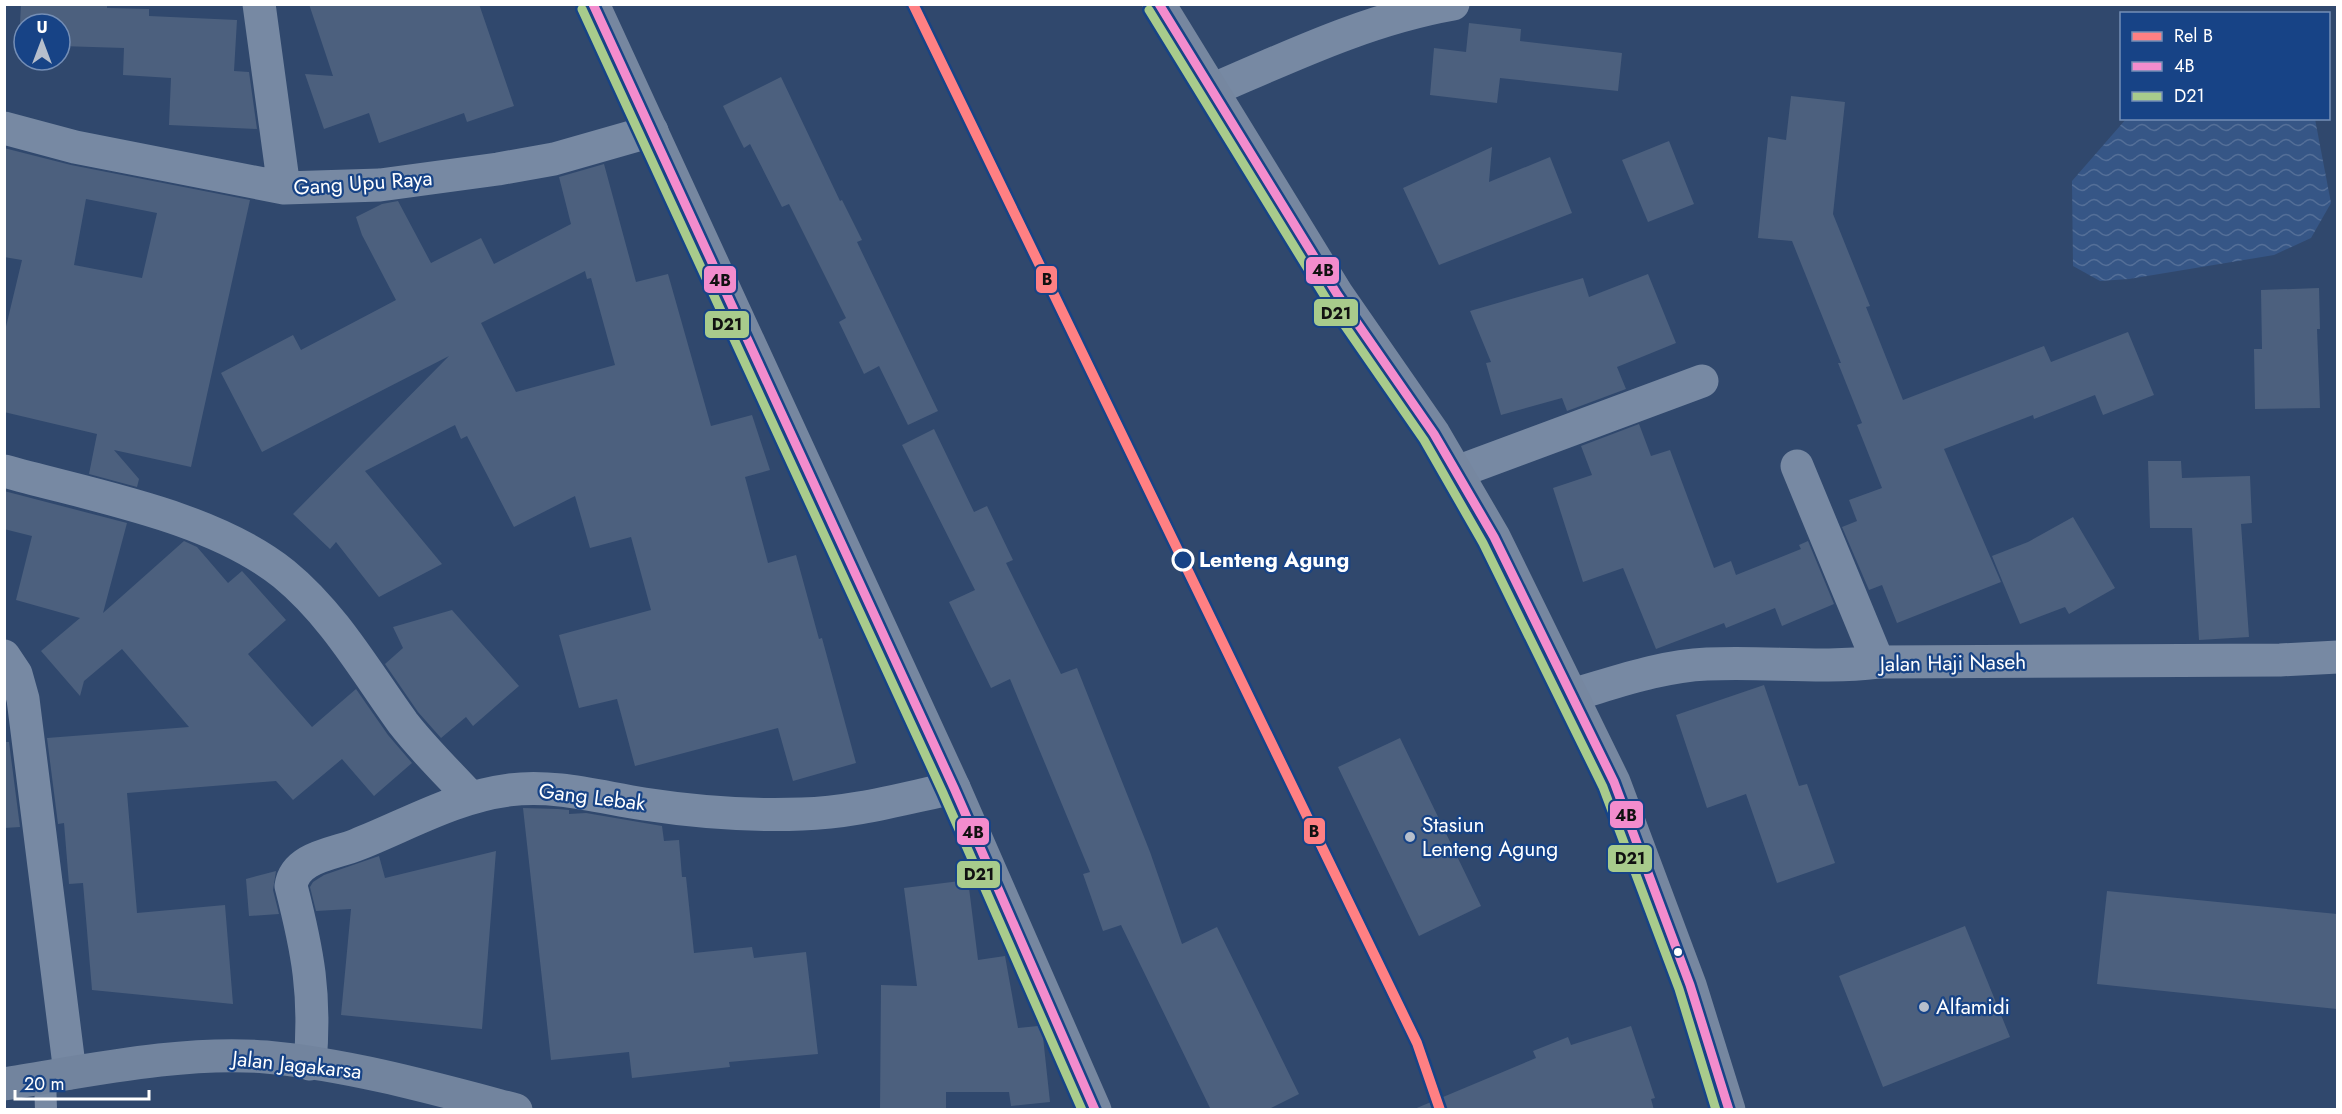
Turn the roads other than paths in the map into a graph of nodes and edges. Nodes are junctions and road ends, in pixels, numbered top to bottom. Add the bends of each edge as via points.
1 (259, 4) edge
2 (593, 4) edge
3 (1159, 4) edge
4 (1453, 4) edge
5 (1212, 90) junction
6 (4, 128) edge
7 (651, 131) junction
8 (284, 188) junction
9 (1702, 381) dead end
10 (1797, 466) dead end
11 (4, 471) edge
12 (1457, 472) junction
13 (4, 656) edge
14 (2337, 657) edge
15 (1878, 662) junction
16 (1572, 695) junction
17 (954, 788) junction
18 (470, 797) junction
19 (310, 1064) junction
20 (4, 1084) edge
21 (54, 1087) edge
22 (516, 1110) edge
23 (1095, 1110) edge
24 (1729, 1110) edge

1 - 8 street
2 - 7 main road
3 - 5 main road
4 - 5 street via 1329,39
5 - 12 main road via 1337,294
6 - 8 street, Gang Upu Raya via 75,147
7 - 8 street, Gang Upu Raya via 554,159 498,169 380,185
7 - 17 main road
9 - 12 street
10 - 15 street
11 - 18 street via 141,508 222,536 284,574 316,604 405,725
12 - 16 main road via 1494,537
13 - 21 street via 16,674 23,699
14 - 15 street, Jalan Haji Naseh
15 - 16 street, Jalan Haji Naseh via 1841,667 1675,667
16 - 24 main road via 1614,782 1665,914
17 - 18 street, Gang Lebak via 859,808 805,814 709,812 543,788
17 - 23 main road
18 - 19 street, Gang Lebak via 299,867 293,875 291,886 311,972
19 - 21 main road, Jalan Jagakarsa via 266,1057 181,1057
19 - 22 main road, Jalan Jagakarsa via 372,1073
20 - 21 main road, Jalan Jagakarsa

